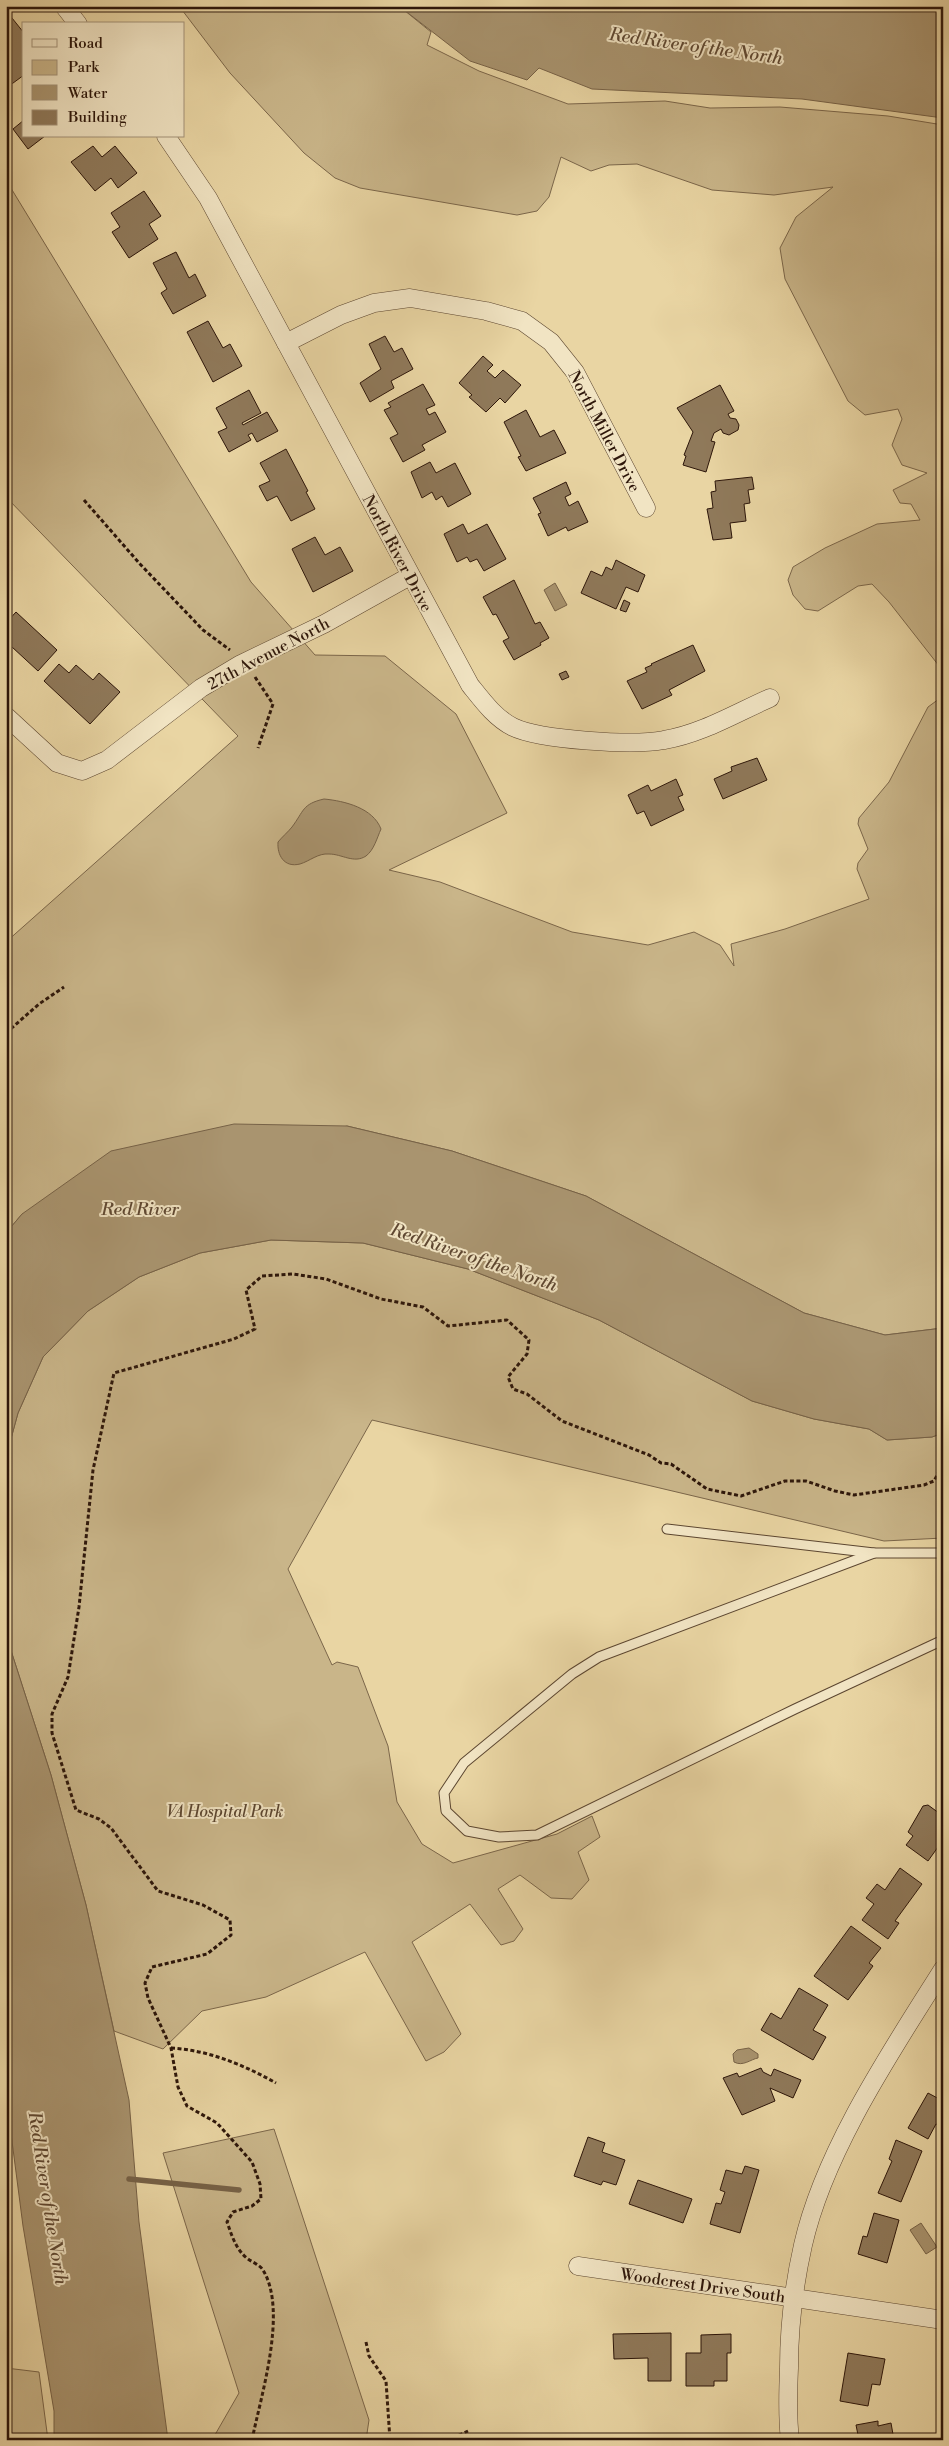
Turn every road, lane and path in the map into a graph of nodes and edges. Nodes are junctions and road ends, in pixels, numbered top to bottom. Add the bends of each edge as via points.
1 (64, 6) edge
2 (76, 22) edge
3 (167, 138) edge
4 (286, 343) junction
5 (84, 500) dead end
6 (646, 508) dead end
7 (410, 576) junction
8 (243, 663) junction
9 (770, 698) dead end
10 (6, 716) edge
11 (258, 748) dead end
12 (64, 987) dead end
13 (6, 1033) edge
14 (943, 1464) edge
15 (667, 1529) dead end
16 (943, 1553) edge
17 (874, 1554) junction
18 (943, 1640) edge
19 (943, 1969) edge
20 (171, 2048) junction
21 (276, 2083) dead end
22 (578, 2266) dead end
23 (794, 2298) junction
24 (943, 2320) edge
25 (366, 2342) dead end
26 (468, 2431) dead end
27 (252, 2440) edge
28 (390, 2440) edge
29 (440, 2440) edge
30 (790, 2440) edge

1 - 2 street
3 - 4 street, North River Drive via 208,198
4 - 6 street, North Miller Drive via 341,315 374,303 410,298 486,311 522,321 551,342 575,372
4 - 7 street, North River Drive
5 - 8 path via 203,630
7 - 8 street, 27th Avenue North via 324,624
7 - 9 street, North River Drive via 470,685 488,708 512,727 542,736 630,742 664,740 702,729
8 - 10 street, 27th Avenue North via 201,688 107,760 82,771 57,763
8 - 11 path via 273,704
12 - 13 path
14 - 20 path via 934,1481 924,1485 854,1495 806,1481 785,1481 740,1496 707,1489 671,1464 661,1463 649,1454 562,1421 527,1394 513,1389 508,1377 527,1354 529,1340 507,1320 448,1326 423,1307 381,1299 326,1278 293,1274 262,1276 246,1290 255,1329 234,1339 114,1372 93,1470 68,1677 52,1714 52,1733 76,1810 99,1819 111,1828 158,1891 203,1905 230,1920 231,1935 207,1954 152,1967 145,1983 148,1998
15 - 17 lane
16 - 17 lane
17 - 18 lane via 599,1657 572,1674 464,1764 444,1793 446,1811 467,1831 499,1837 537,1835
19 - 23 street, Woodcrest Drive South via 854,2116 823,2185 804,2244
20 - 21 path via 192,2049 219,2057
20 - 27 path via 178,2087 187,2106 217,2123 252,2162 260,2184 261,2199 252,2206 233,2212 227,2222 234,2242 262,2269 272,2293 274,2334
22 - 23 street, Woodcrest Drive South
23 - 24 street
23 - 30 street via 789,2338
25 - 28 path via 370,2356 386,2381
26 - 29 path

